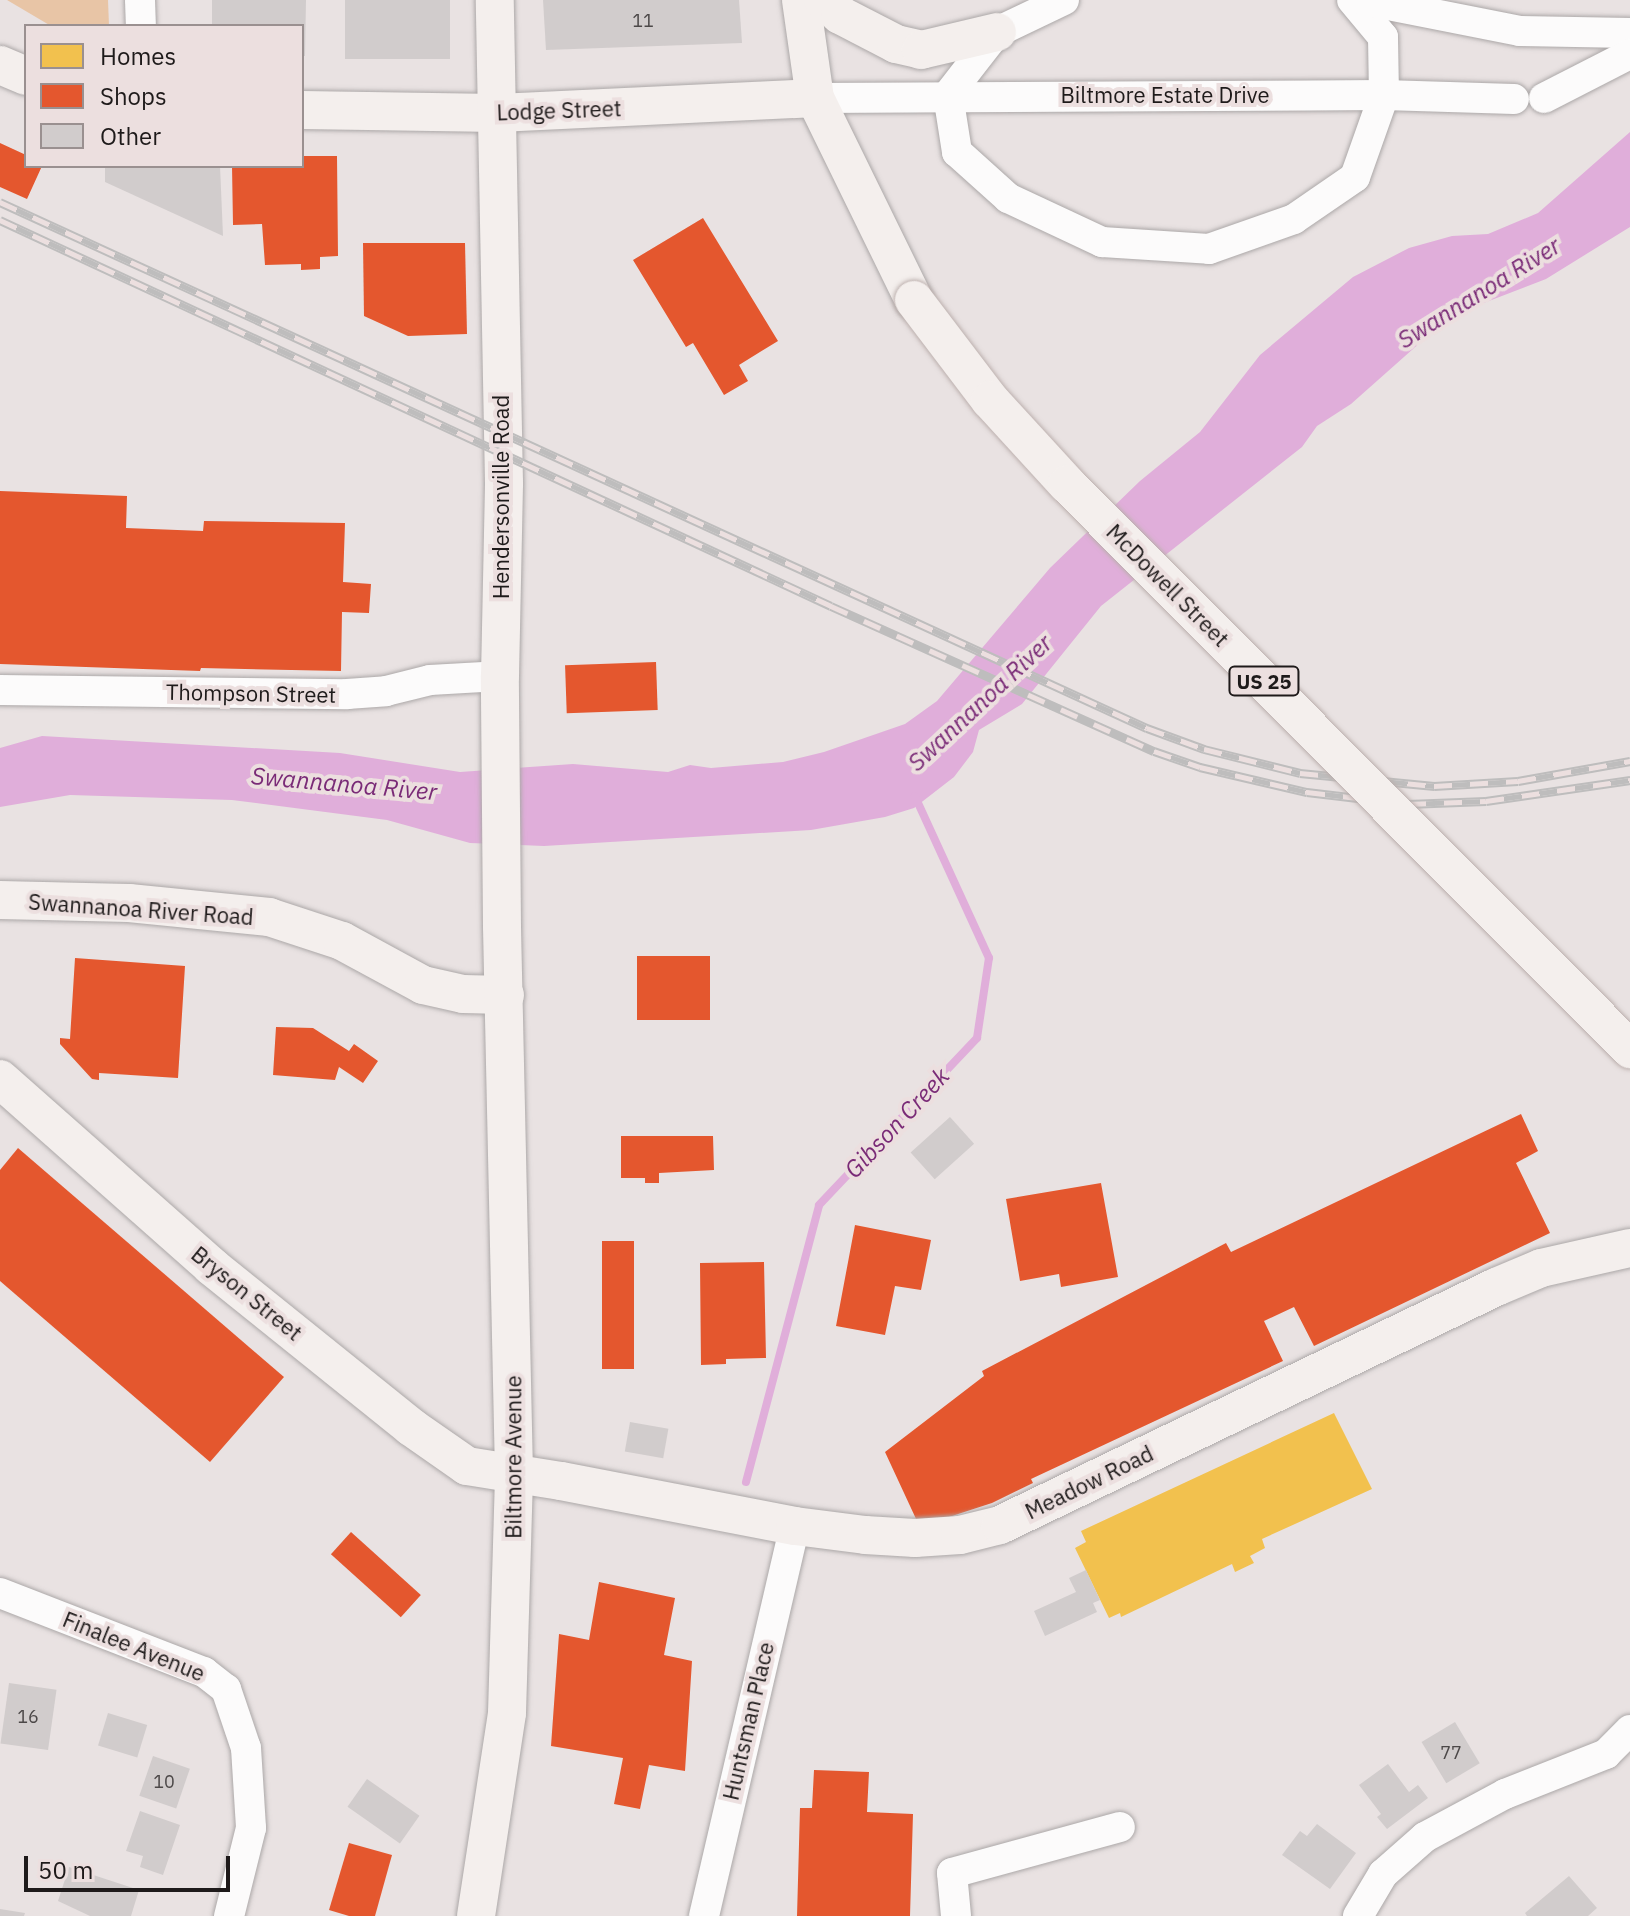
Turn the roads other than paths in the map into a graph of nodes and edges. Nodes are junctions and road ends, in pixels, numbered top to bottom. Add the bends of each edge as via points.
1 (140, 0) edge
2 (495, 0) edge
3 (801, 0) edge
4 (823, 0) edge
5 (1064, 0) edge
6 (1352, 0) edge
7 (1363, 0) edge
8 (141, 24) edge
9 (997, 32) junction
10 (1630, 33) edge
11 (1630, 54) edge
12 (0, 65) edge
13 (24, 75) edge
14 (948, 95) junction
15 (1384, 95) junction
16 (815, 98) junction
17 (304, 110) edge
18 (498, 113) junction
19 (500, 676) junction
20 (0, 690) edge
21 (0, 900) edge
22 (505, 995) junction
23 (1630, 1049) edge
24 (0, 1079) edge
25 (1630, 1248) edge
26 (514, 1473) junction
27 (795, 1526) junction
28 (0, 1593) edge
29 (1630, 1730) edge
30 (1120, 1827) dead end
31 (229, 1916) edge
32 (476, 1916) edge
33 (704, 1916) edge
34 (956, 1916) edge
35 (1358, 1916) edge

1 - 8 street
2 - 18 main road, Hendersonville Road
3 - 16 main road, US 25
4 - 9 main road via 840,15 896,44 921,50
5 - 9 street
6 - 15 street via 1383,37
7 - 10 street via 1520,31
9 - 14 street
11 - 15 street, Biltmore Estate Drive via 1529,99
12 - 13 main road
14 - 15 street, Biltmore Estate Drive
14 - 15 street via 957,152 1008,198 1102,242 1209,249 1294,219 1355,177
14 - 16 street, Biltmore Estate Drive
16 - 18 main road, Lodge Street
16 - 23 main road, McDowell Street / US 25, bridge via 914,300 990,400
17 - 18 main road, Lodge Street
18 - 19 main road, Hendersonville Road via 504,483
19 - 20 street, Thompson Street via 430,680 347,694
19 - 22 main road, Hendersonville Road
21 - 22 main road, Swannanoa River Road via 129,903 269,917 342,941 423,985 463,994
22 - 26 main road, Biltmore Avenue
24 - 26 main road, Bryson Street via 211,1266 411,1427 467,1466
25 - 27 main road, Meadow Road via 1541,1268 1496,1287 1000,1525 915,1538
26 - 27 main road, Meadow Road
26 - 32 main road, Biltmore Avenue via 507,1713
27 - 33 street, Huntsman Place
28 - 31 street, Finalee Avenue via 204,1672 226,1689 246,1748 251,1828
29 - 35 street via 1606,1754 1505,1794 1425,1837 1383,1874
30 - 34 street via 952,1873

